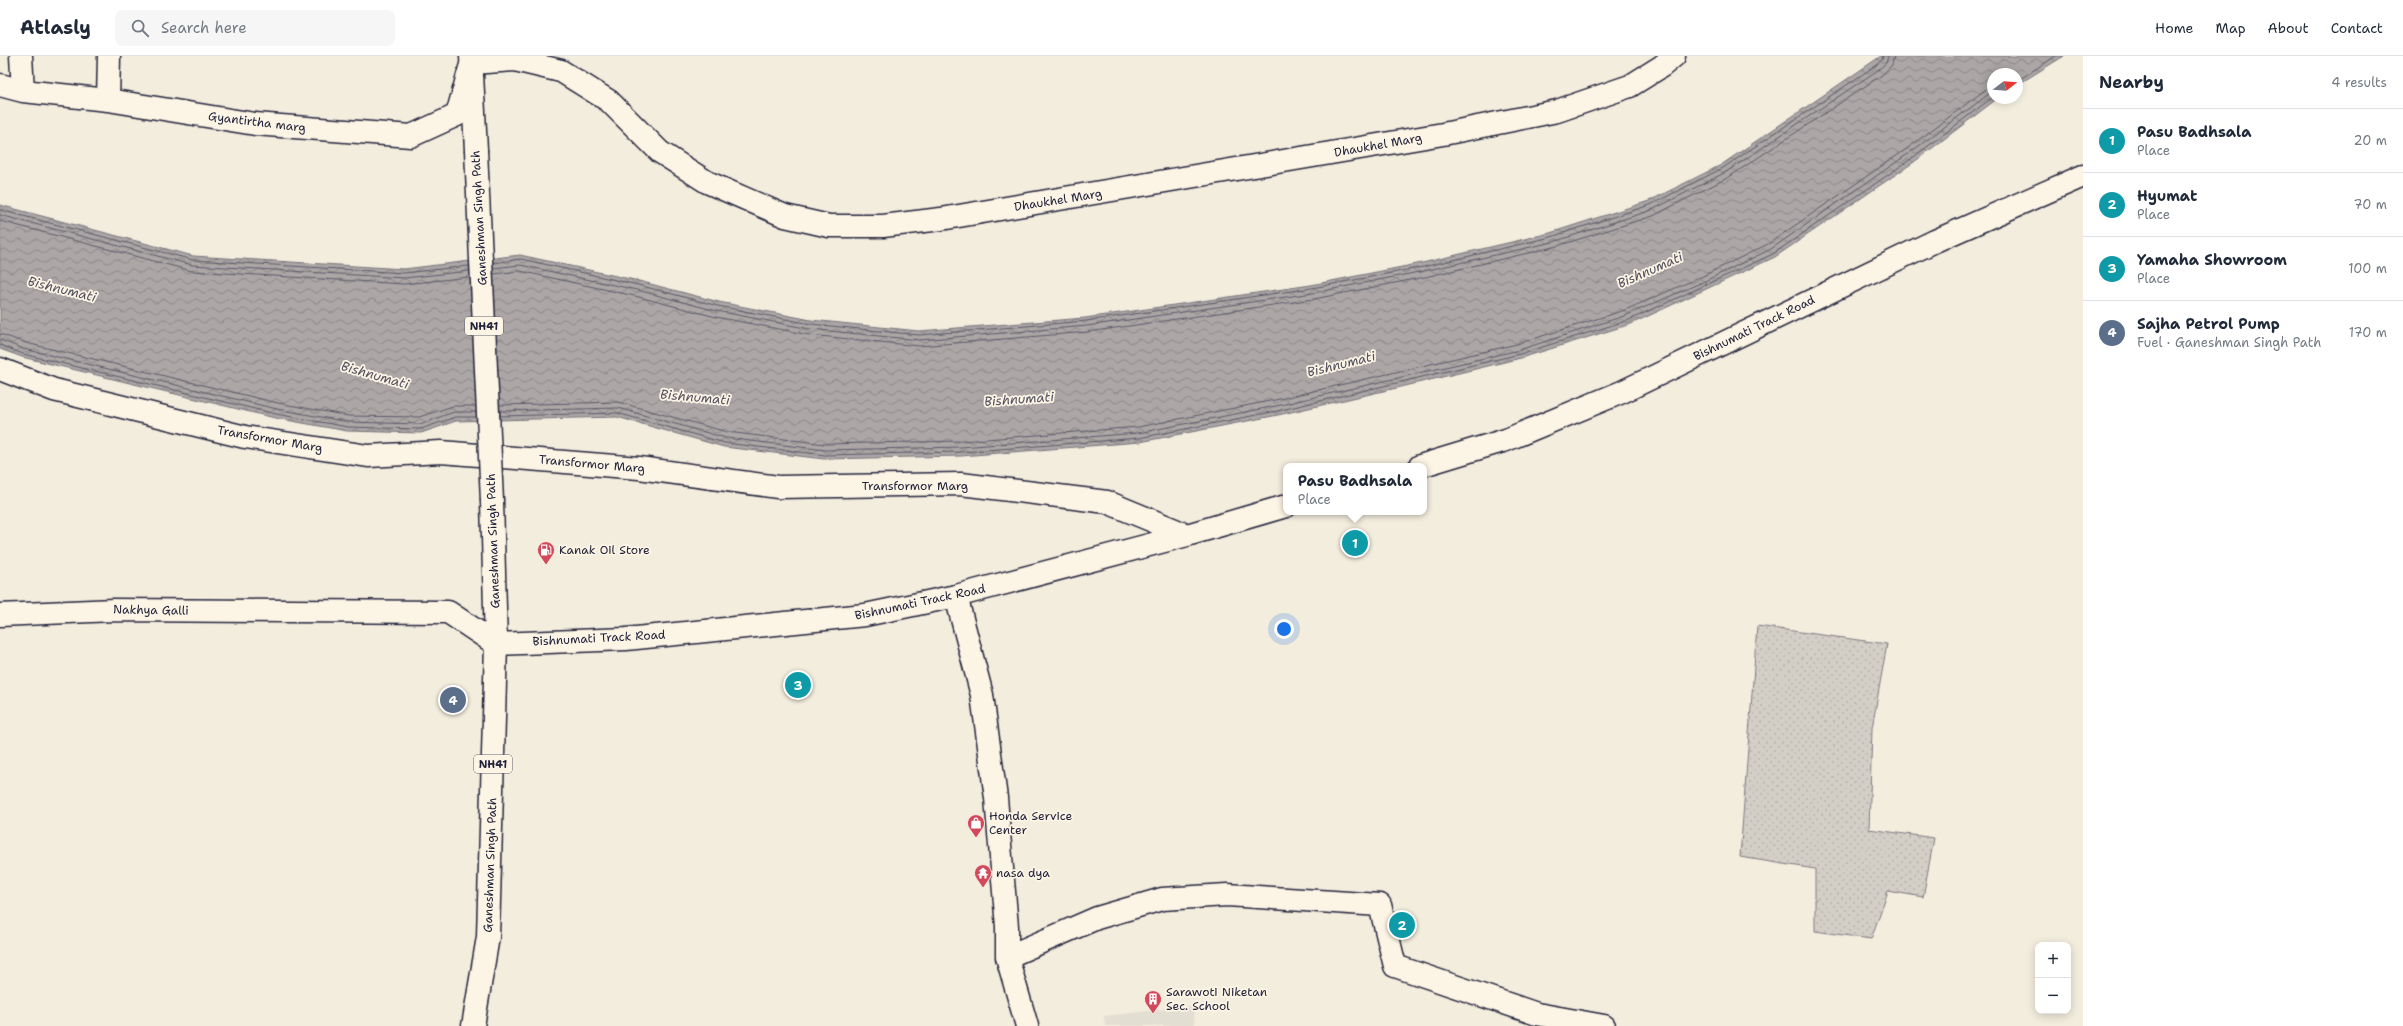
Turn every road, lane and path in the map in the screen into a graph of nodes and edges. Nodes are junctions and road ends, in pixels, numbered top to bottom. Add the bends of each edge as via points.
1 (21, 56) edge
2 (109, 56) edge
3 (1674, 56) edge
4 (472, 60) edge
5 (0, 85) edge
6 (23, 91) junction
7 (108, 100) junction
8 (2083, 176) edge
9 (0, 369) edge
10 (1427, 464) edge
11 (1283, 507) edge
12 (1187, 535) junction
13 (956, 596) junction
14 (0, 615) edge
15 (496, 644) junction
16 (1007, 957) junction
17 (1537, 1020) edge
18 (473, 1026) edge
19 (1027, 1026) edge
20 (1604, 1026) edge

1 - 6 main road
2 - 7 main road
3 - 4 main road, Dhaukhel Marg via 1630,86 1557,111 1411,140 949,218 883,226 829,226 785,216 707,182 660,152 609,101 561,71 515,60
4 - 7 main road, Gyantirtha marg via 457,115 411,136 255,124
4 - 15 main road, Ganeshman Singh Path / NH41, bridge
5 - 6 main road, Gyantirtha marg
6 - 7 main road, Gyantirtha marg
8 - 10 main road, Bishnumati Track Road via 1935,241 1622,392 1506,440
9 - 12 main road, Transformor Marg via 54,390 237,435 368,456 441,452 639,468 778,487 961,484 1107,502
11 - 12 main road, Bishnumati Track Road
12 - 13 main road, Bishnumati Track Road
13 - 15 main road, Bishnumati Track Road via 865,615 626,639
13 - 16 main road via 982,695 996,798 1007,927
14 - 15 main road, Nakhya Galli via 114,610 448,612
15 - 18 main road, Ganeshman Singh Path / NH41 via 488,936
16 - 17 main road via 1097,918 1162,900 1227,895 1380,905 1395,966
16 - 19 main road
17 - 20 main road

